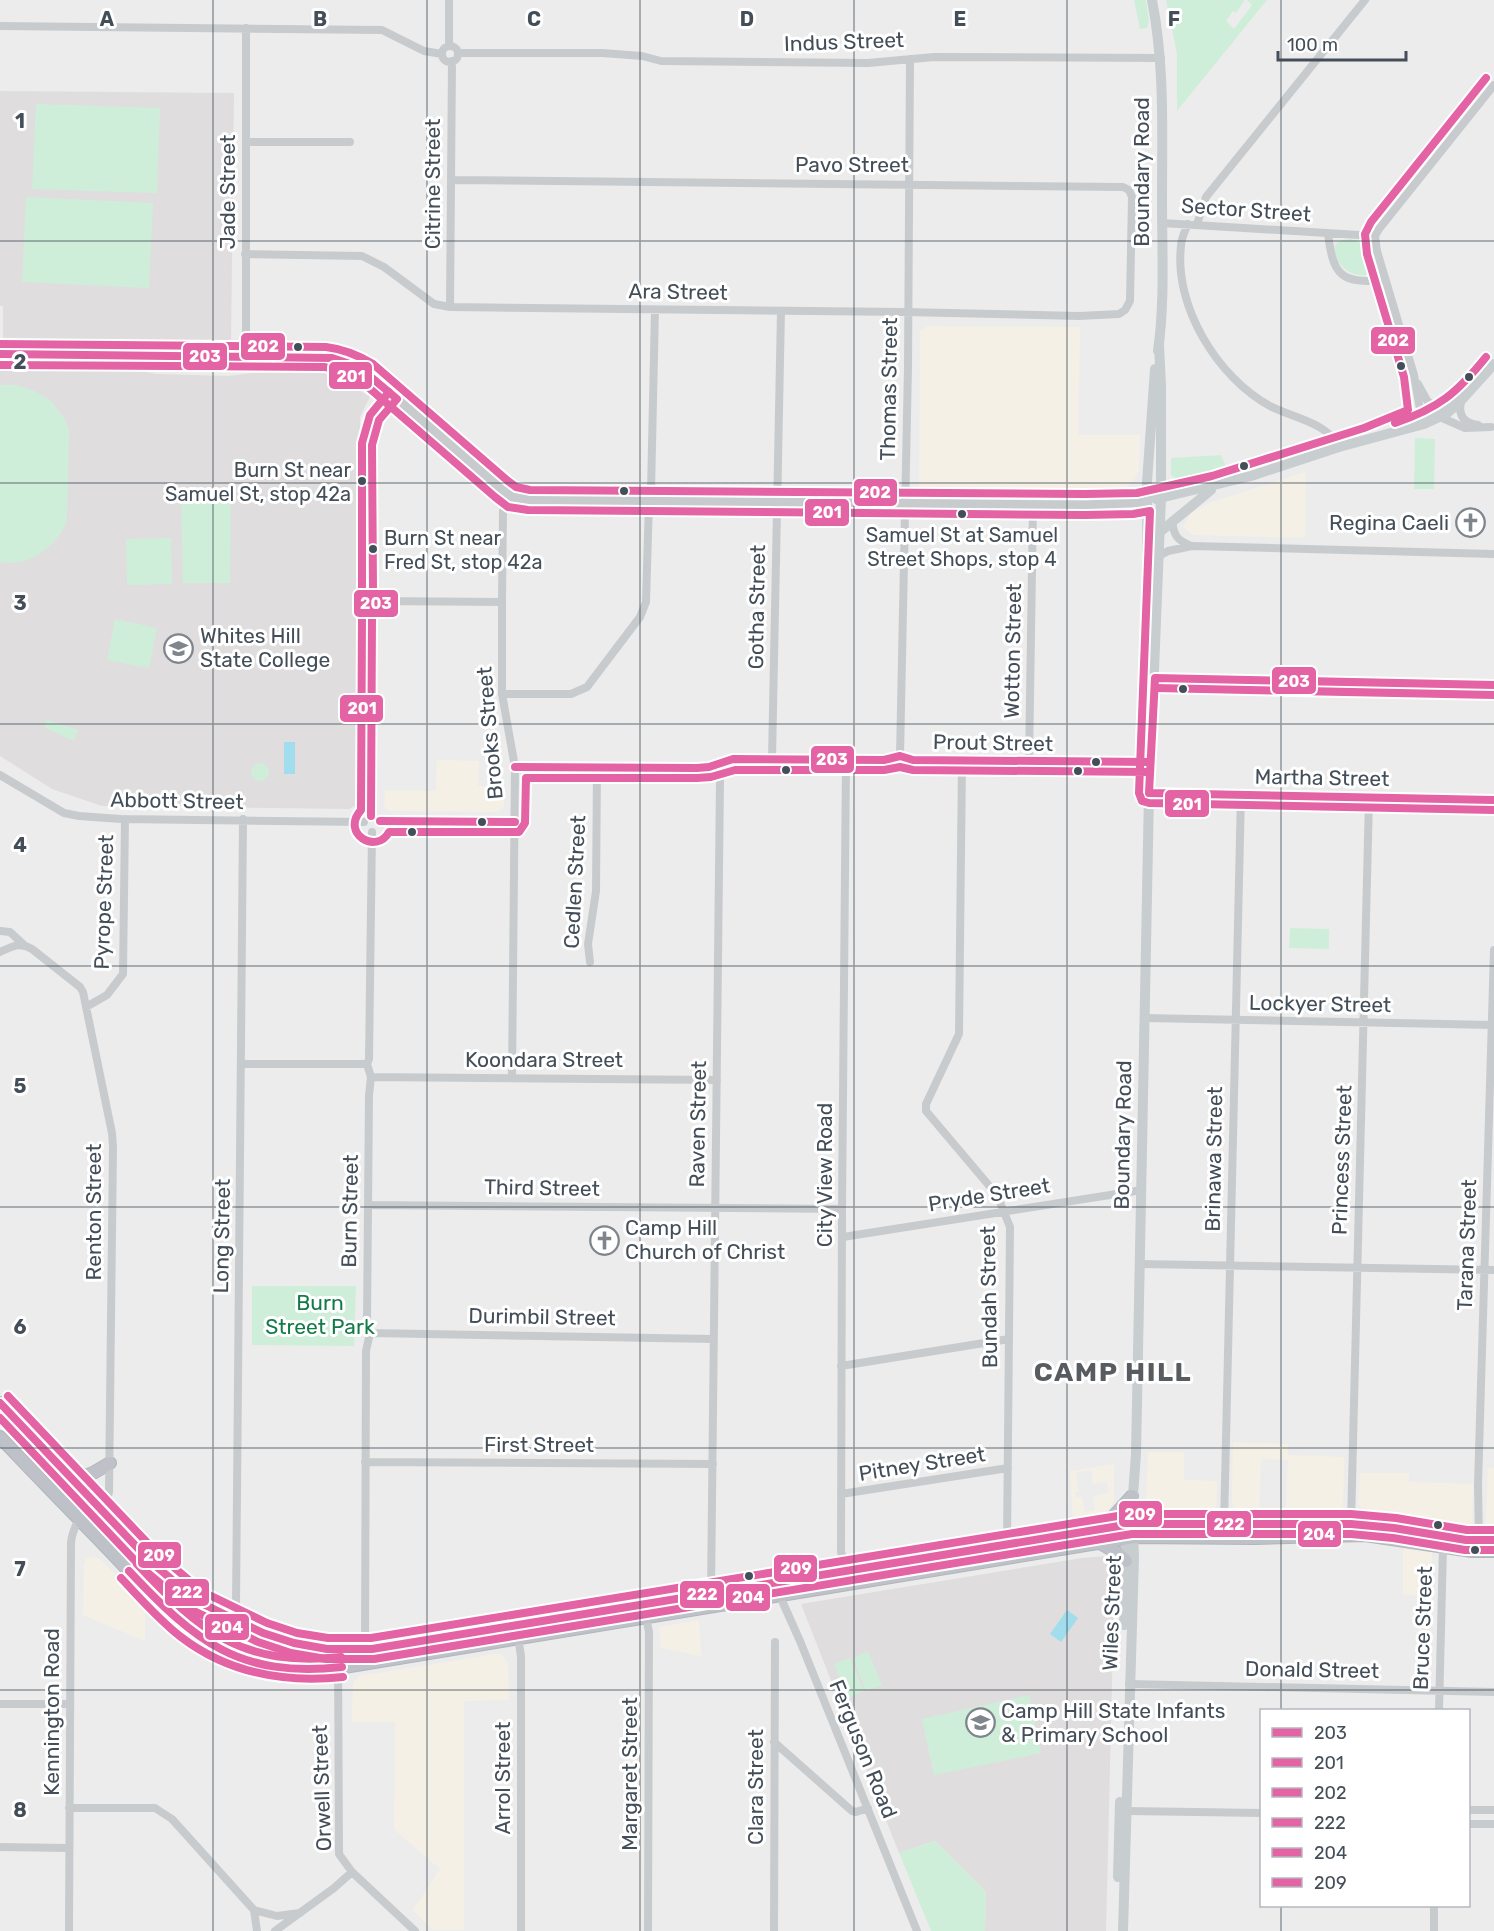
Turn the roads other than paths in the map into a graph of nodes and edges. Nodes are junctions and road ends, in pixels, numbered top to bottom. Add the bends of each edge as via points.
1 (449, 0) edge
2 (1152, 0) edge
3 (1365, 0) edge
4 (0, 26) edge
5 (246, 28) junction
6 (449, 46) junction
7 (458, 53) junction
8 (442, 54) junction
9 (1161, 58) junction
10 (910, 59) junction
11 (452, 61) junction
12 (1494, 85) edge
13 (246, 142) junction
14 (350, 142) dead end
15 (451, 180) junction
16 (909, 184) junction
17 (1162, 223) junction
18 (1188, 224) junction
19 (1197, 224) junction
20 (1328, 233) junction
21 (1375, 236) junction
22 (245, 254) junction
23 (1385, 280) junction
24 (450, 307) junction
25 (655, 310) junction
26 (1125, 310) joint
27 (781, 311) junction
28 (908, 312) junction
29 (1159, 345) junction
30 (0, 354) edge
31 (246, 357) junction
32 (1494, 362) edge
33 (1414, 375) junction
34 (397, 399) junction
35 (1461, 402) junction
36 (1441, 412) junction
37 (1414, 420) junction
38 (1493, 427) edge
39 (1368, 438) junction
40 (1339, 447) junction
41 (1215, 486) junction
42 (512, 497) junction
43 (1161, 498) junction
44 (649, 501) junction
45 (777, 502) junction
46 (1147, 502) junction
47 (906, 503) junction
48 (1033, 505) junction
49 (1172, 521) junction
50 (1160, 532) junction
51 (1192, 546) junction
52 (1494, 554) edge
53 (1159, 556) junction
54 (376, 601) junction
55 (502, 602) junction
56 (1155, 678) junction
57 (1494, 685) edge
58 (502, 694) junction
59 (1151, 747) junction
60 (900, 756) junction
61 (772, 759) junction
62 (846, 760) junction
63 (962, 762) junction
64 (1029, 762) junction
65 (1150, 762) junction
66 (718, 764) junction
67 (515, 767) junction
68 (597, 767) junction
69 (0, 775) edge
70 (1149, 793) junction
71 (1241, 794) junction
72 (1369, 798) junction
73 (1494, 801) edge
74 (371, 816) junction
75 (125, 819) junction
76 (243, 819) junction
77 (380, 821) junction
78 (364, 822) junction
79 (514, 822) junction
80 (372, 832) junction
81 (0, 931) edge
82 (23, 944) junction
83 (1494, 950) edge
84 (0, 952) edge
85 (590, 962) dead end
86 (86, 1007) junction
87 (1145, 1018) junction
88 (1235, 1020) junction
89 (1363, 1023) junction
90 (1493, 1025) edge
91 (242, 1064) junction
92 (368, 1064) junction
93 (371, 1077) junction
94 (512, 1078) junction
95 (717, 1080) junction
96 (1142, 1190) junction
97 (368, 1205) junction
98 (715, 1208) junction
99 (842, 1209) junction
100 (1004, 1211) junction
101 (843, 1237) junction
102 (1140, 1264) junction
103 (1229, 1266) junction
104 (1357, 1268) junction
105 (1485, 1270) junction
106 (1494, 1270) edge
107 (370, 1333) junction
108 (713, 1339) junction
109 (1009, 1339) junction
110 (841, 1366) junction
111 (0, 1403) edge
112 (0, 1437) edge
113 (110, 1462) junction
114 (365, 1462) junction
115 (712, 1464) junction
116 (1008, 1468) junction
117 (74, 1480) junction
118 (841, 1494) junction
119 (1132, 1496) junction
120 (98, 1506) junction
121 (80, 1520) junction
122 (1131, 1524) junction
123 (1351, 1524) junction
124 (1224, 1525) junction
125 (1104, 1527) junction
126 (1130, 1538) junction
127 (1479, 1540) junction
128 (1494, 1540) edge
129 (1098, 1542) junction
130 (1007, 1543) junction
131 (1443, 1547) junction
132 (1494, 1551) edge
133 (1126, 1561) junction
134 (850, 1569) junction
135 (865, 1580) junction
136 (774, 1582) junction
137 (711, 1592) junction
138 (780, 1594) junction
139 (646, 1617) junction
140 (233, 1619) junction
141 (516, 1625) junction
142 (519, 1638) junction
143 (774, 1642) dead end
144 (220, 1649) junction
145 (365, 1649) junction
146 (338, 1650) junction
147 (365, 1663) junction
148 (338, 1668) junction
149 (1129, 1684) junction
150 (1439, 1691) junction
151 (1494, 1692) edge
152 (0, 1704) edge
153 (69, 1704) junction
154 (1439, 1709) edge
155 (774, 1742) junction
156 (69, 1808) junction
157 (868, 1809) junction
158 (1470, 1810) edge
159 (1494, 1810) edge
160 (1127, 1811) junction
161 (1260, 1813) edge
162 (1470, 1824) edge
163 (1494, 1824) edge
164 (0, 1847) edge
165 (69, 1848) junction
166 (352, 1872) junction
167 (1434, 1907) edge
168 (254, 1910) junction
169 (300, 1913) junction
170 (69, 1931) edge
171 (257, 1931) edge
172 (275, 1931) edge
173 (415, 1931) edge
174 (521, 1931) edge
175 (648, 1931) edge
176 (774, 1931) edge
177 (917, 1931) edge
178 (1117, 1931) edge
179 (1124, 1931) edge
180 (1434, 1931) edge

1 - 6 street
2 - 9 main road, Boundary Road
3 - 19 street via 1206,197
4 - 5 street
5 - 8 street via 382,30 424,51
5 - 13 street, Jade Street
6 - 7 street
6 - 8 street
7 - 10 street, Indus Street via 602,53 661,61 715,62 868,63
7 - 11 street
8 - 11 street via 445,60
9 - 10 street, Indus Street
9 - 17 main road, Boundary Road
10 - 16 street, Thomas Street
11 - 15 street, Citrine Street
12 - 21 street
13 - 14 street
13 - 22 street, Jade Street
15 - 16 street, Pavo Street
15 - 24 street, Citrine Street
16 - 26 street, Pavo Street via 1118,186 1129,190 1130,301
16 - 28 street, Thomas Street
17 - 18 street, Sector Street
17 - 29 main road, Boundary Road
18 - 19 street, Sector Street
18 - 40 street via 1181,243 1182,281 1193,316 1213,354 1258,399 1322,429
19 - 20 street, Sector Street
20 - 21 street, Sector Street
20 - 23 street, Sector Street via 1331,259 1341,274 1353,280
21 - 23 street
22 - 24 street, Ara Street via 362,256 384,267 434,304
22 - 31 street, Jade Street
23 - 33 street
24 - 25 street, Ara Street
25 - 27 street, Ara Street
25 - 44 street
26 - 28 street, Ara Street via 1113,315 1079,316
27 - 28 street, Ara Street
27 - 45 street, Gotha Street
28 - 47 street, Thomas Street
29 - 43 main road, Boundary Road
29 - 46 main road, Boundary Road
30 - 31 street
31 - 34 street via 341,360 367,373
32 - 35 main road
32 - 36 main road
33 - 36 street via 1427,401
33 - 37 street via 1420,409
34 - 42 street
34 - 54 street via 379,420 372,445
35 - 36 main road
35 - 38 street via 1466,422
36 - 37 main road
36 - 38 street via 1465,428
36 - 39 main road via 1399,432
37 - 39 main road
39 - 40 main road
40 - 41 main road
41 - 43 main road
41 - 49 main road
42 - 44 street
42 - 55 street, Brooks Street via 503,511
43 - 46 main road
43 - 50 main road, Boundary Road
44 - 45 street
44 - 58 street via 646,602 640,618 587,687 571,694
45 - 47 street
45 - 61 street, Gotha Street
46 - 48 street
46 - 59 main road, Boundary Road
47 - 48 street
47 - 60 street, Thomas Street
48 - 64 street, Wotton Street
49 - 50 main road
49 - 51 street via 1178,541
50 - 53 main road, Boundary Road
51 - 52 street
51 - 53 street via 1168,550
53 - 56 main road, Boundary Road
54 - 55 street
54 - 74 street via 372,615
55 - 58 street, Brooks Street
56 - 57 street
56 - 59 main road, Boundary Road
58 - 67 street, Brooks Street
59 - 65 main road, Boundary Road
60 - 62 street, Prout Street
60 - 63 street, Prout Street
61 - 62 street, Prout Street
61 - 66 street, Prout Street via 733,759
62 - 99 street, City View Road
63 - 64 street, Prout Street
63 - 100 street, Bundah Street via 959,1034 926,1111 997,1196
64 - 65 street, Prout Street
65 - 70 main road, Boundary Road
66 - 68 street, Prout Street via 697,768
66 - 95 street, Raven Street
67 - 68 street, Prout Street
67 - 79 street, Brooks Street
68 - 85 street, Cedlen Street via 596,891 588,944
69 - 75 street, Abbott Street via 64,813
70 - 71 street, Martha Street
70 - 87 main road, Boundary Road
71 - 72 street, Martha Street
71 - 88 street, Brinawa Street
72 - 73 street, Martha Street
72 - 89 street, Princess Street
74 - 77 street
74 - 78 street
75 - 76 street, Abbott Street
75 - 86 street, Pyrope Street via 123,974 106,994
76 - 78 street, Abbott Street
76 - 91 street, Long Street
77 - 79 street
77 - 80 street via 379,829
78 - 80 street
79 - 94 street, Brooks Street
80 - 92 street, Burn Street
81 - 82 street, Renton Street via 10,932
82 - 84 street
82 - 86 street, Renton Street via 74,980 83,992
83 - 90 street, Tarana Street
86 - 113 street, Renton Street via 113,1147
87 - 88 street, Lockyer Street
87 - 96 main road, Boundary Road
88 - 89 street, Lockyer Street
88 - 103 street, Brinawa Street
89 - 90 street, Lockyer Street
89 - 104 street, Princess Street
90 - 105 street, Tarana Street
91 - 92 street
91 - 140 street, Long Street
92 - 93 street, Burn Street
93 - 94 street, Koondara Street
93 - 97 street, Burn Street
94 - 95 street, Koondara Street
95 - 98 street, Raven Street
96 - 100 street, Pryde Street
96 - 102 main road, Boundary Road
97 - 98 street, Third Street
97 - 107 street, Burn Street
98 - 99 street
98 - 108 street, Raven Street
99 - 101 street, City View Road
100 - 101 street, Pryde Street
100 - 109 street, Bundah Street via 1010,1227
101 - 110 street, City View Road
102 - 103 street
102 - 119 main road, Boundary Road
103 - 104 street
103 - 124 street, Brinawa Street
104 - 105 street
104 - 123 street, Princess Street
105 - 106 street
105 - 127 street, Tarana Street
107 - 108 street, Durimbil Street
107 - 114 street, Burn Street via 366,1351
108 - 115 street, Raven Street
109 - 110 street
109 - 116 street, Bundah Street
110 - 118 street, City View Road
111 - 117 highway
112 - 121 highway
113 - 117 highway
113 - 120 street, Renton Street via 109,1496 106,1504
114 - 115 street, First Street
114 - 145 street, Burn Street
115 - 137 street, Raven Street
116 - 118 street, Pitney Street
116 - 130 street, Bundah Street
117 - 120 highway
118 - 134 street, City View Road via 841,1552
119 - 122 main road, Boundary Road
119 - 125 highway
120 - 121 street via 91,1507
120 - 140 highway via 177,1584 198,1601
121 - 144 highway via 188,1630
121 - 153 street, Kennington Road via 71,1543
122 - 124 highway
122 - 125 highway
122 - 126 main road, Wiles Street
123 - 124 highway
123 - 127 highway
125 - 130 highway
126 - 129 highway
126 - 131 highway via 1365,1535
126 - 133 main road, Wiles Street
126 - 149 main road, Wiles Street
127 - 128 highway
129 - 133 highway
129 - 135 highway
130 - 134 highway
131 - 132 highway
131 - 150 street, Bruce Street
133 - 178 main road, Wiles Street
134 - 135 street
134 - 136 highway
135 - 138 highway
136 - 137 highway
136 - 138 street, Ferguson Road
137 - 141 highway
138 - 139 highway
138 - 157 street, Ferguson Road
139 - 142 highway
139 - 175 street, Margaret Street
140 - 144 street, Long Street
140 - 146 highway via 277,1638
141 - 142 street, Arrol Street
141 - 145 highway
142 - 147 highway
142 - 174 street, Arrol Street
143 - 155 street, Clara Street
144 - 148 highway via 276,1667
145 - 146 highway
145 - 147 street, Burn Street
146 - 148 street, Orwell Street
147 - 148 highway
148 - 166 street, Orwell Street via 338,1845 339,1854
149 - 150 street, Donald Street
149 - 160 main road, Wiles Street
150 - 151 street, Donald Street
150 - 154 street, Bruce Street
152 - 153 street
153 - 156 street, Kennington Road
155 - 157 street via 852,1811
155 - 176 street, Clara Street
156 - 165 street, Kennington Road
156 - 168 street via 161,1810
157 - 177 street, Ferguson Road
158 - 159 street
160 - 161 street
160 - 179 main road, Wiles Street
162 - 163 street
164 - 165 street
165 - 170 street, Kennington Road
166 - 169 street
166 - 173 street, Orwell Street
167 - 180 street
168 - 169 street via 278,1916
168 - 171 street
169 - 172 street

